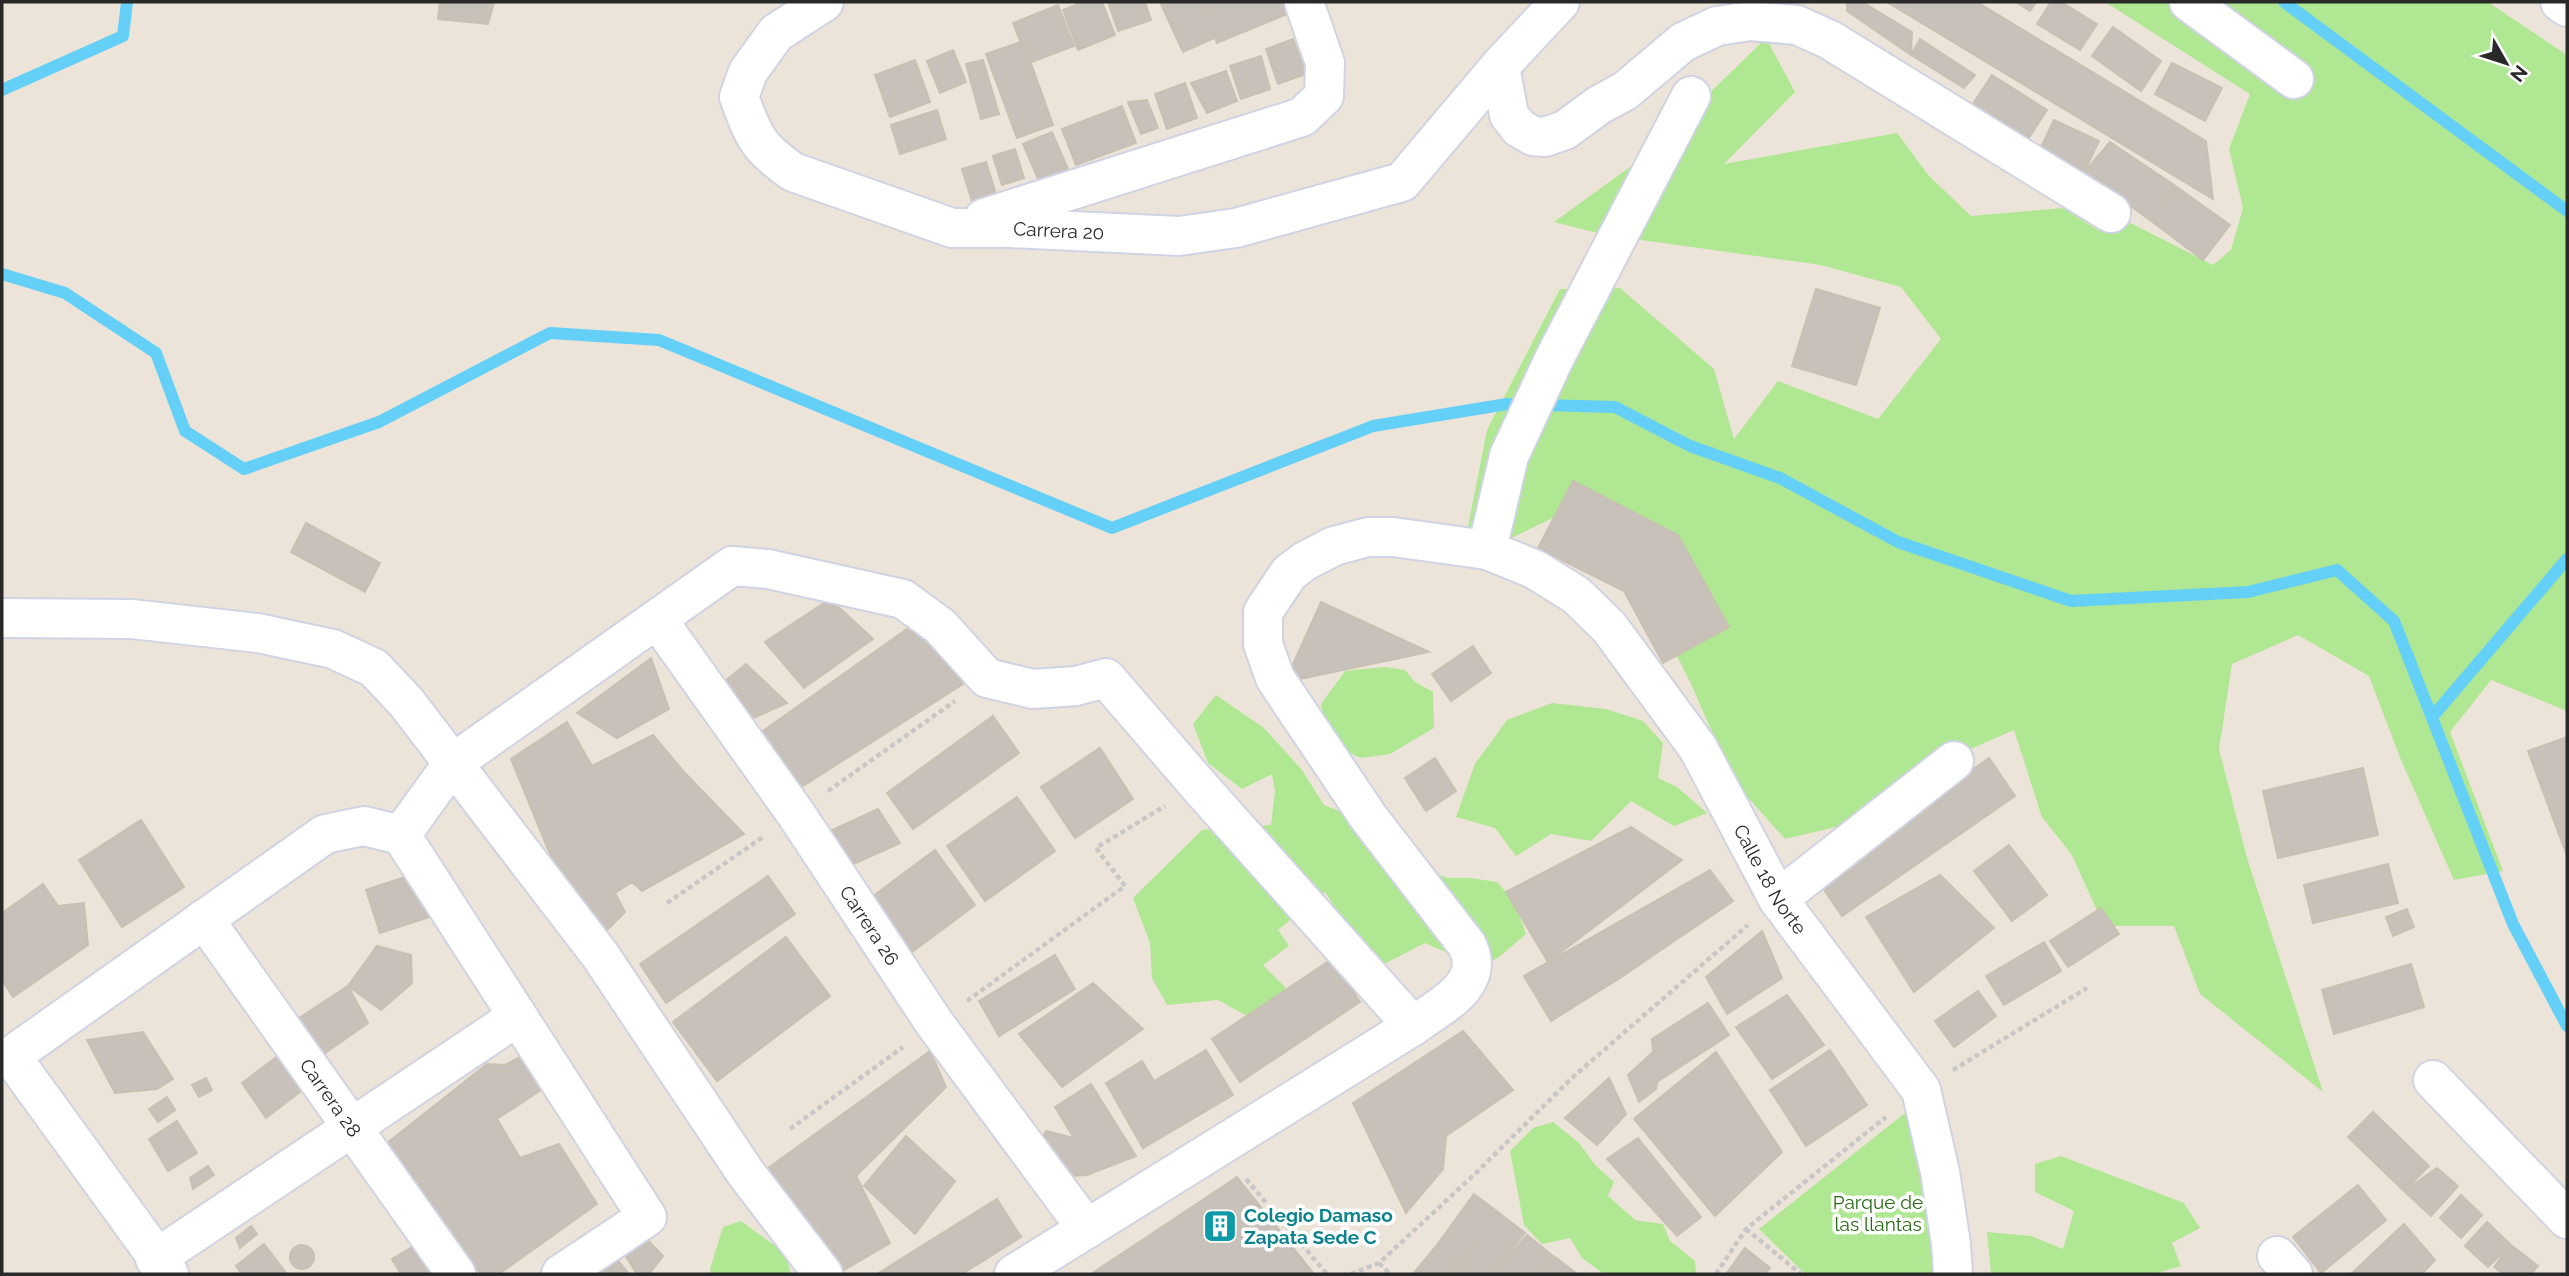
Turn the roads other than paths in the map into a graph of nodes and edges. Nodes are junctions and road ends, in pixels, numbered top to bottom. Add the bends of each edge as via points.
1 (824, 2) edge
2 (1304, 2) edge
3 (1560, 2) edge
4 (2189, 2) edge
5 (2560, 2) edge
6 (2567, 7) edge
7 (1500, 66) junction
8 (2294, 79) dead end
9 (1691, 96) dead end
10 (2111, 213) dead end
11 (952, 228) junction
12 (1487, 550) junction
13 (2, 618) edge
14 (657, 619) junction
15 (1954, 761) dead end
16 (453, 763) junction
17 (401, 835) junction
18 (1778, 899) junction
19 (204, 919) junction
20 (517, 1017) junction
21 (1413, 1026) junction
22 (2432, 1080) dead end
23 (352, 1128) junction
24 (2567, 1219) edge
25 (1087, 1228) junction
26 (162, 1266) edge
27 (456, 1274) edge
28 (561, 1274) edge
29 (823, 1274) edge
30 (1014, 1274) edge
31 (1953, 1274) edge

1 - 11 street, Carrera 20 via 776,33 748,72 739,97 758,142 793,172
2 - 11 street via 1325,64 1324,96 1302,117
3 - 7 street, Carrera 20
4 - 8 street
5 - 6 street
7 - 10 street via 1508,115 1519,128 1545,137 1565,130 1625,91 1683,42 1717,26 1750,21 1797,25 1830,40
7 - 11 street, Carrera 20 via 1402,182 1236,228 1180,236
9 - 12 street via 1554,359 1509,456
12 - 18 street, Calle 18 Norte via 1534,569 1576,595 1609,627 1698,748
12 - 21 street, Calle 18 Norte via 1394,537 1346,542 1289,573 1263,612 1263,645 1275,678 1369,818 1472,955 1471,977 1462,990
13 - 16 street via 132,619 258,633 333,649 374,668
14 - 16 street
14 - 21 street via 732,566 768,569 904,599 940,626 987,678 1034,689 1106,678
14 - 25 street, Carrera 26 via 796,814 935,1024
15 - 18 street
16 - 17 street
16 - 29 street via 600,955 745,1172
17 - 19 street via 365,826 325,834
17 - 20 street
18 - 31 street, Calle 18 Norte via 1921,1090 1940,1172
19 - 23 street, Carrera 28
19 - 26 street via 11,1056
20 - 23 street
20 - 28 street via 647,1217
21 - 25 street
22 - 24 street
23 - 26 street
23 - 27 street, Carrera 28
25 - 30 street

